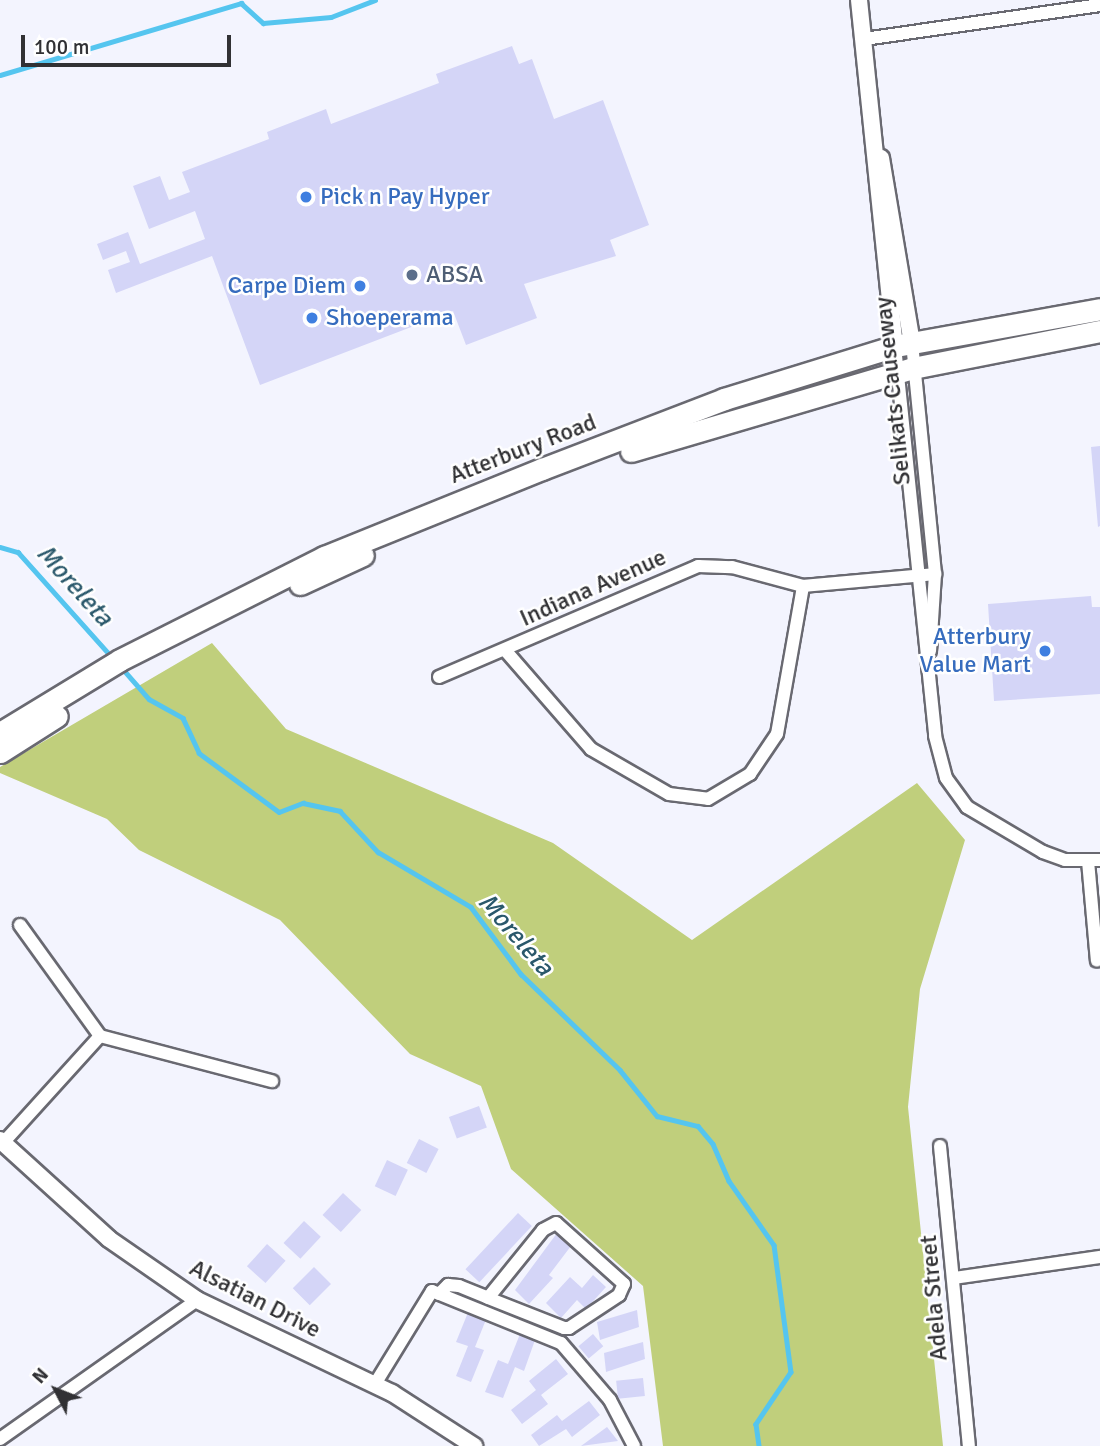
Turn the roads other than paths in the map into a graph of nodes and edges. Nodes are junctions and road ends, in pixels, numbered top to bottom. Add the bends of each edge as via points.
1 (859, 0) edge
2 (1100, 5) edge
3 (864, 39) junction
4 (1100, 309) edge
5 (1100, 331) edge
6 (904, 344) junction
7 (905, 370) junction
8 (935, 575) junction
9 (917, 576) junction
10 (803, 586) junction
11 (161, 646) junction
12 (505, 650) junction
13 (928, 669) junction
14 (439, 677) dead end
15 (80, 694) junction
16 (0, 733) edge
17 (0, 752) edge
18 (1094, 861) edge
19 (20, 925) dead end
20 (1097, 961) dead end
21 (100, 1036) junction
22 (272, 1081) dead end
23 (1, 1142) edge
24 (940, 1146) dead end
25 (1100, 1257) edge
26 (954, 1278) junction
27 (433, 1294) junction
28 (488, 1298) junction
29 (197, 1300) junction
30 (375, 1384) junction
31 (0, 1439) edge
32 (474, 1446) edge
33 (634, 1446) edge
34 (969, 1446) edge

1 - 3 street, Selikats Causeway
2 - 3 street
3 - 6 street, Selikats Causeway via 869,111
4 - 6 main road, Atterbury Road
5 - 7 main road, Atterbury Road
6 - 7 street, Selikats Causeway
6 - 11 main road, Atterbury Road via 724,399 324,556
7 - 8 street, Selikats Causeway
7 - 9 street, Selikats Causeway
7 - 11 main road, Atterbury Road via 642,446 503,498
8 - 9 street, Indiana Avenue
8 - 13 street, Selikats Causeway
9 - 10 street, Indiana Avenue
9 - 13 street, Selikats Causeway
10 - 12 street, Indiana Avenue via 732,567 698,566
10 - 12 street via 777,734 750,775 708,799 669,794 591,749
11 - 15 main road, Atterbury Road
12 - 14 street, Indiana Avenue
13 - 18 street, Selikats Causeway via 946,778 960,801 1051,855
15 - 16 main road, Atterbury Road
15 - 17 main road, Atterbury Road
18 - 20 street
19 - 21 street
21 - 22 street
21 - 23 street
23 - 29 street, Alsatian Drive via 109,1239
24 - 26 street, Adela Street
25 - 26 street
26 - 34 street, Adela Street
27 - 28 street via 448,1285
27 - 30 street
27 - 33 street via 561,1343 610,1400
28 - 28 street via 543,1230 555,1223 624,1284 619,1295 569,1328
29 - 30 street, Alsatian Drive
29 - 31 street
30 - 32 street, Alsatian Drive

